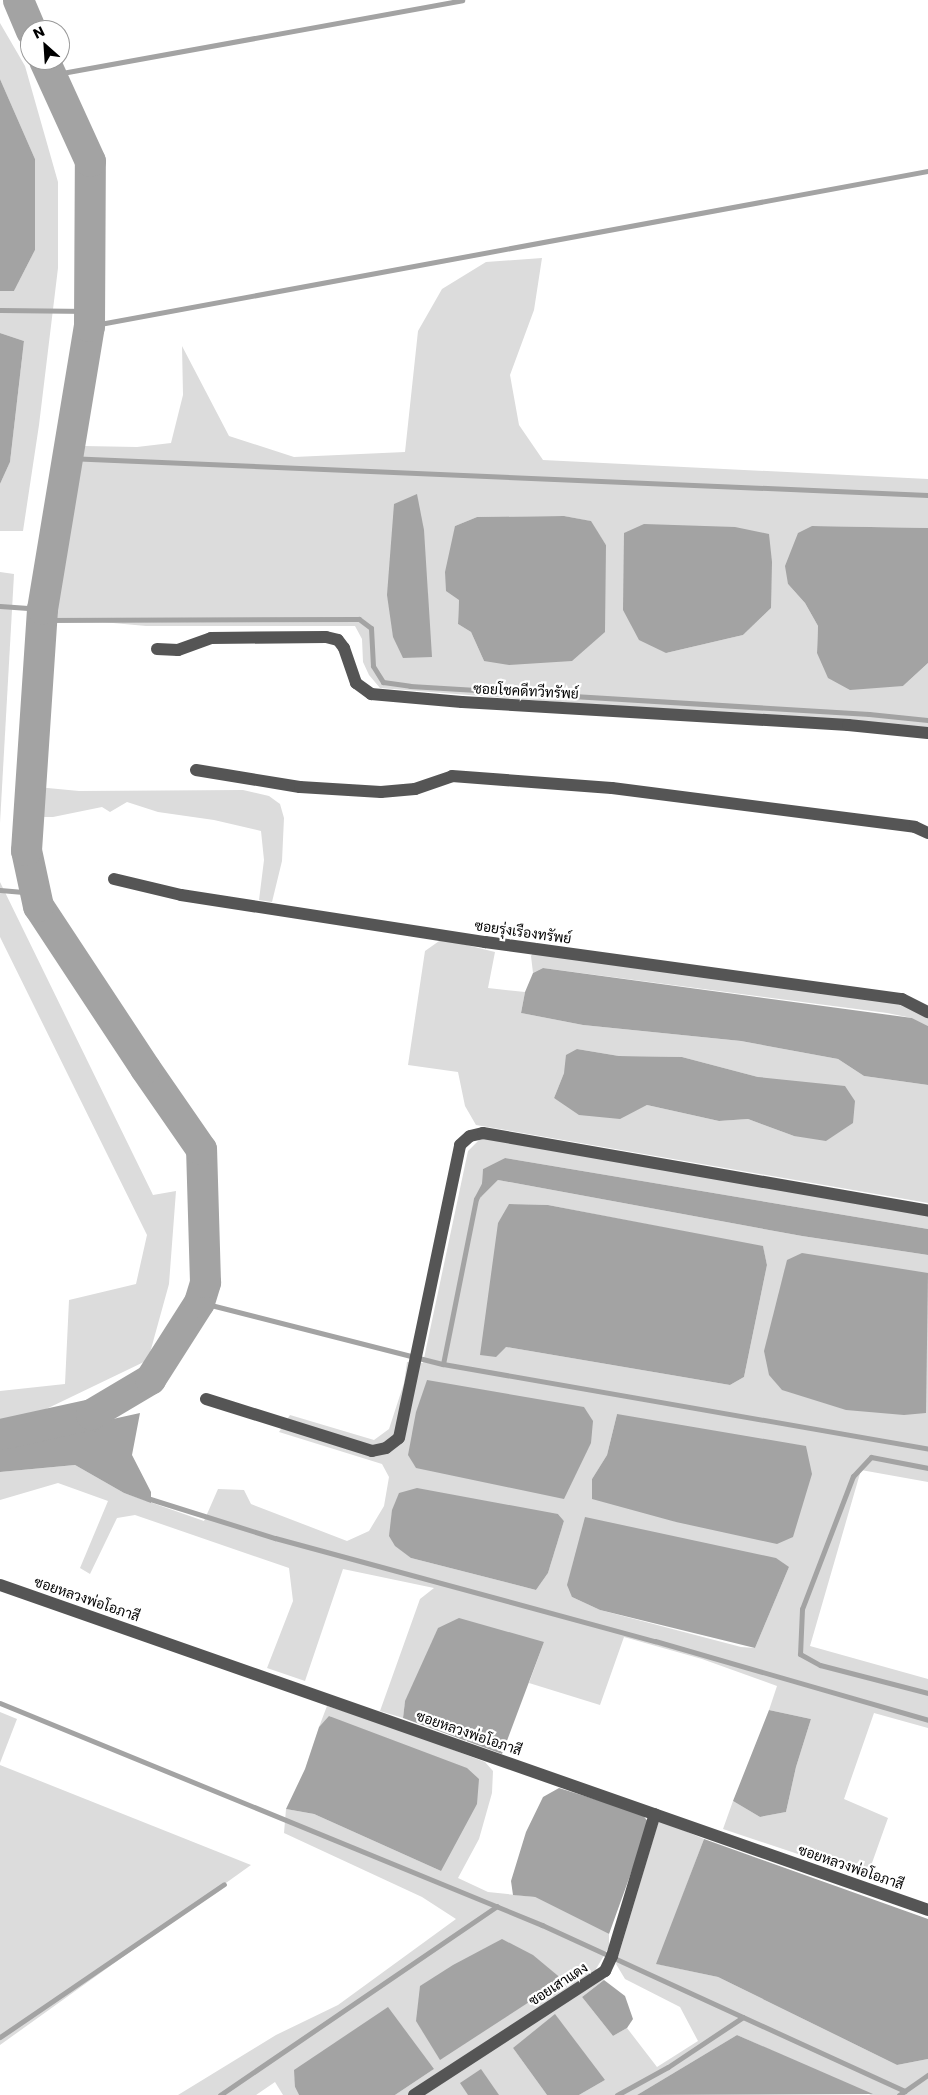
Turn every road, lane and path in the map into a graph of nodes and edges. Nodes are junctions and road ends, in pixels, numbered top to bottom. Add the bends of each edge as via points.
1 (157, 649) dead end
2 (928, 733) edge
3 (196, 770) dead end
4 (928, 833) edge
5 (114, 879) dead end
6 (928, 1012) edge
7 (928, 1211) edge
8 (206, 1399) dead end
9 (0, 1585) edge
10 (655, 1814) junction
11 (928, 1910) edge
12 (414, 2095) edge

1 - 2 street, ซอยโชคดีทวีทรัพย์ via 178,650 211,638 326,637 338,640 356,683 371,694
3 - 4 street via 300,787 382,792 416,788 452,776 612,788 915,827
5 - 6 street, ซอยรุ่งเรืองทรัพย์ via 181,895 485,942 902,999
7 - 8 street via 483,1133 470,1136 460,1145 398,1438 386,1448 372,1450
9 - 10 street, ซอยหลวงพ่อโอภาสี
10 - 11 street, ซอยหลวงพ่อโอภาสี
10 - 12 street, ซอยเสาแดง via 605,1970

